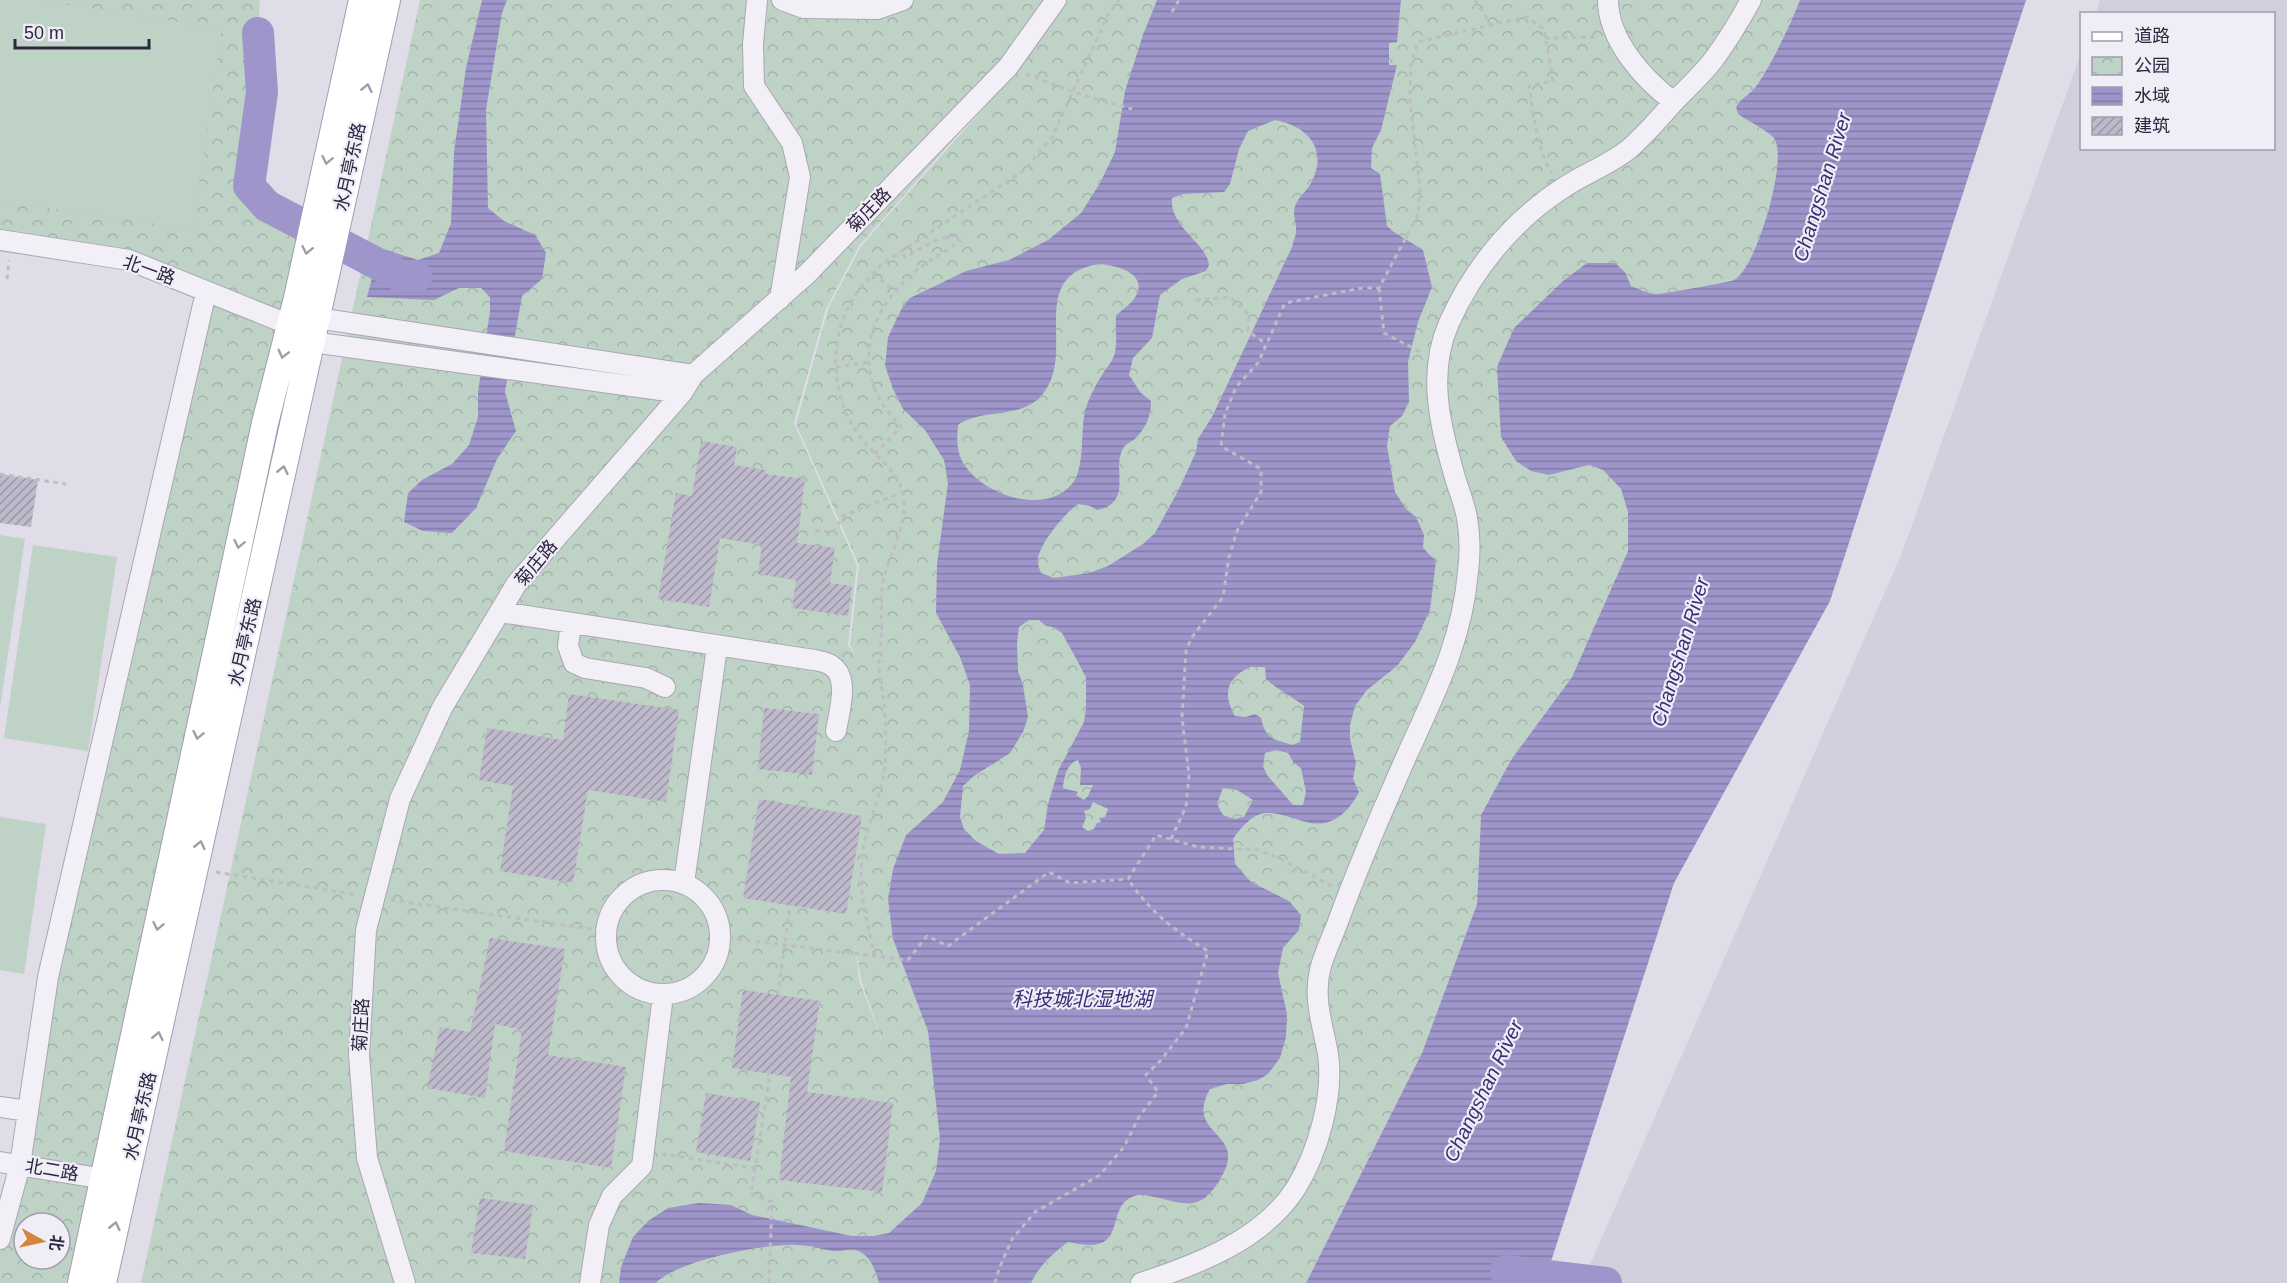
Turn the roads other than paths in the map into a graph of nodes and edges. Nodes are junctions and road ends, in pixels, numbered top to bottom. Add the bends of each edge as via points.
1 (362, 0) edge
2 (387, 0) edge
3 (757, 0) edge
4 (782, 0) edge
5 (903, 0) edge
6 (1056, 0) edge
7 (1608, 0) edge
8 (1751, 0) edge
9 (1674, 102) junction
10 (330, 204) junction
11 (0, 240) edge
12 (206, 292) junction
13 (780, 299) junction
14 (312, 305) junction
15 (290, 325) junction
16 (312, 342) junction
17 (693, 375) junction
18 (682, 393) junction
19 (500, 612) junction
20 (571, 623) junction
21 (717, 647) junction
22 (665, 687) dead end
23 (836, 730) dead end
24 (684, 882) junction
25 (663, 995) junction
26 (0, 1107) edge
27 (28, 1111) junction
28 (0, 1162) edge
29 (20, 1165) junction
30 (105, 1179) junction
31 (0, 1239) edge
32 (81, 1283) edge
33 (102, 1283) edge
34 (405, 1283) edge
35 (590, 1283) edge
36 (1141, 1283) edge

1 -> 10 main road, 水月亭东路
10 -> 2 main road, 水月亭东路
3 - 13 street via 754,86 792,143 800,177
4 - 5 street via 804,8 867,9
6 - 13 street, 菊庄路 via 1008,67
7 - 9 street via 1617,37 1648,78
8 - 9 street via 1714,59
9 - 36 street via 1627,151 1563,188 1512,230 1479,268 1449,322 1437,355 1437,396 1444,442 1467,519 1469,567 1465,604 1440,682 1348,892 1320,968 1317,994 1329,1059 1321,1130 1309,1164 1276,1213 1217,1255
10 - 14 main road, 水月亭东路
11 - 12 street, 北一路 via 129,260
12 - 15 street, 北一路
12 - 27 street via 48,977
13 - 17 street, 菊庄路
14 - 15 main road, 水月亭东路
14 - 16 main road, 水月亭东路
14 - 17 street via 434,336
15 - 16 street, 北一路
15 -> 30 main road, 水月亭东路 via 263,435
16 - 18 street
33 -> 16 main road, 水月亭东路
17 - 18 street, 菊庄路
18 - 19 street, 菊庄路 via 517,583
19 - 20 street
19 - 34 street, 菊庄路 via 442,708 400,799 366,930 359,1055 367,1158
20 - 21 street
20 - 22 street via 568,646 574,663 646,678
21 - 23 street via 830,664 839,671 842,684
21 - 24 street
24 - 25 street via 700,892 713,908 720,926 720,946 703,978 688,989
24 - 25 street via 645,881 614,905 607,923 605,942 620,975 634,987
25 - 35 street via 642,1166 612,1196 599,1225
26 - 27 street
27 - 29 street
28 - 29 street, 北二路
29 - 30 street, 北二路
29 - 31 street
30 - 32 main road, 水月亭东路

